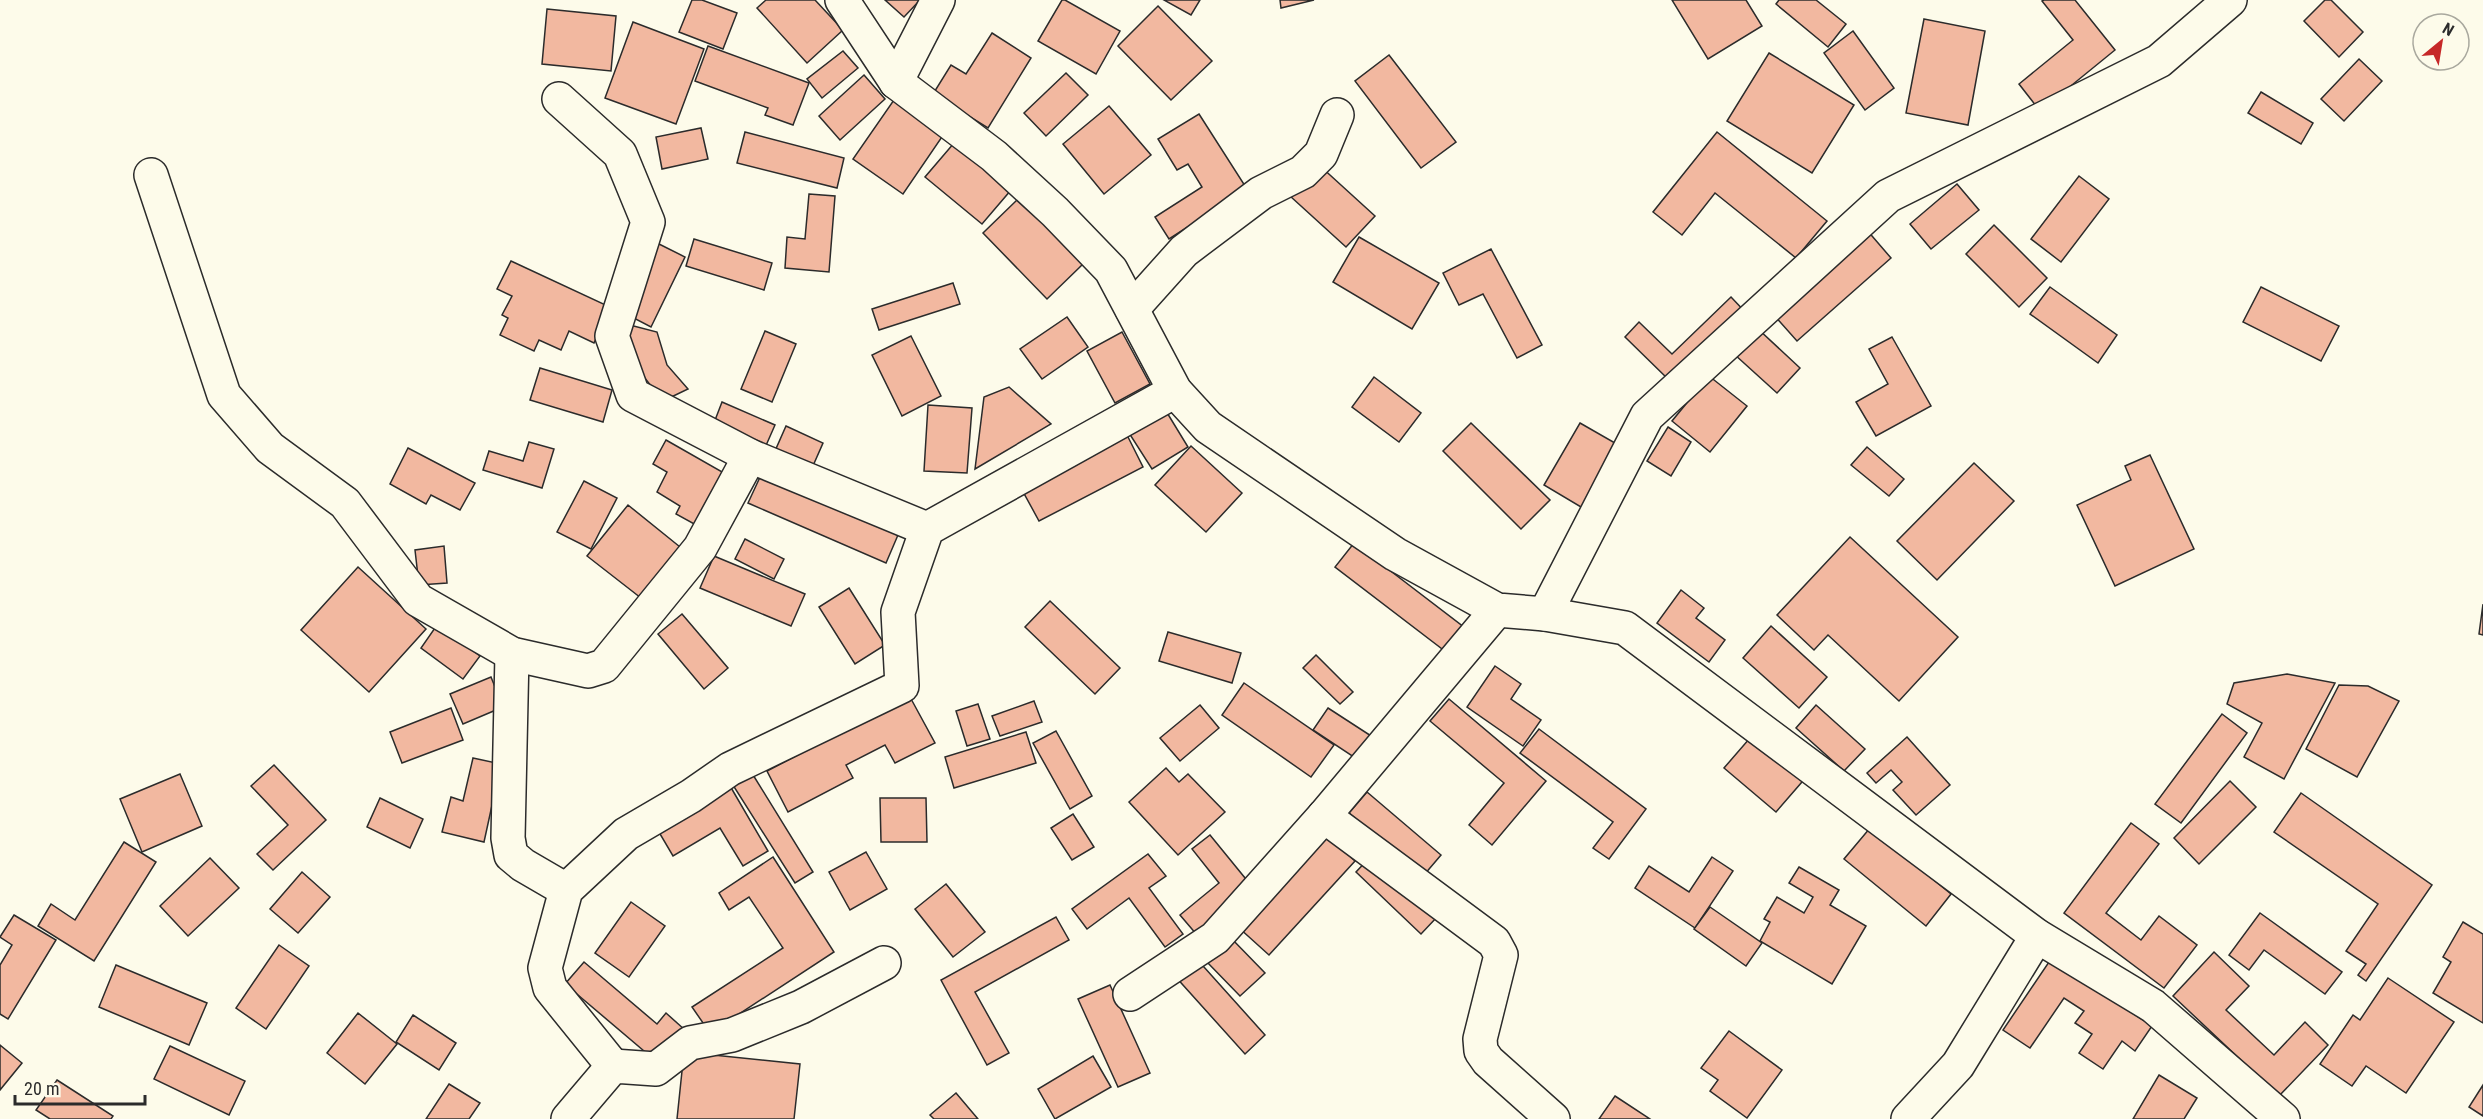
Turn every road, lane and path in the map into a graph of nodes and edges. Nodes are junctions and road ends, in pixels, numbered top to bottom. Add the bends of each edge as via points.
1 (842, 0) edge
2 (938, 0) edge
3 (2230, 0) edge
4 (896, 82) junction
5 (559, 99) dead end
6 (1337, 115) dead end
7 (151, 175) dead end
8 (1132, 309) junction
9 (1175, 391) junction
10 (750, 456) junction
11 (927, 529) junction
12 (1497, 610) junction
13 (1545, 614) junction
14 (512, 654) junction
15 (1324, 816) junction
16 (566, 890) junction
17 (2037, 936) junction
18 (884, 963) dead end
19 (1130, 994) dead end
20 (613, 1066) junction
21 (568, 1119) edge
22 (1553, 1119) edge
23 (1908, 1119) edge
24 (2283, 1119) edge

1 - 4 street
2 - 4 street
3 - 13 street via 2159,61 1888,196 1647,416
4 - 8 street via 994,156 1055,212 1111,270
5 - 10 street via 620,154 648,222 612,336 633,395
6 - 8 street via 1321,154 1303,172 1261,192 1184,251
7 - 14 street via 224,395 270,448 345,503 418,600
8 - 9 street
9 - 11 street
9 - 12 street via 1208,427 1316,501 1395,554
10 - 11 street
10 - 14 street via 700,548 603,666 588,671
11 - 16 street via 898,612 902,686 730,769 626,834
12 - 13 street
12 - 15 street
13 - 17 street via 1625,628
14 - 16 street via 508,838 511,855
15 - 19 street via 1215,938
15 - 22 street via 1494,942 1501,955 1480,1039 1481,1050
16 - 20 street via 545,968 550,988
17 - 23 street via 1958,1065
17 - 24 street via 2153,1006
18 - 20 street via 801,1007 732,1035 690,1043 656,1069
20 - 21 street

